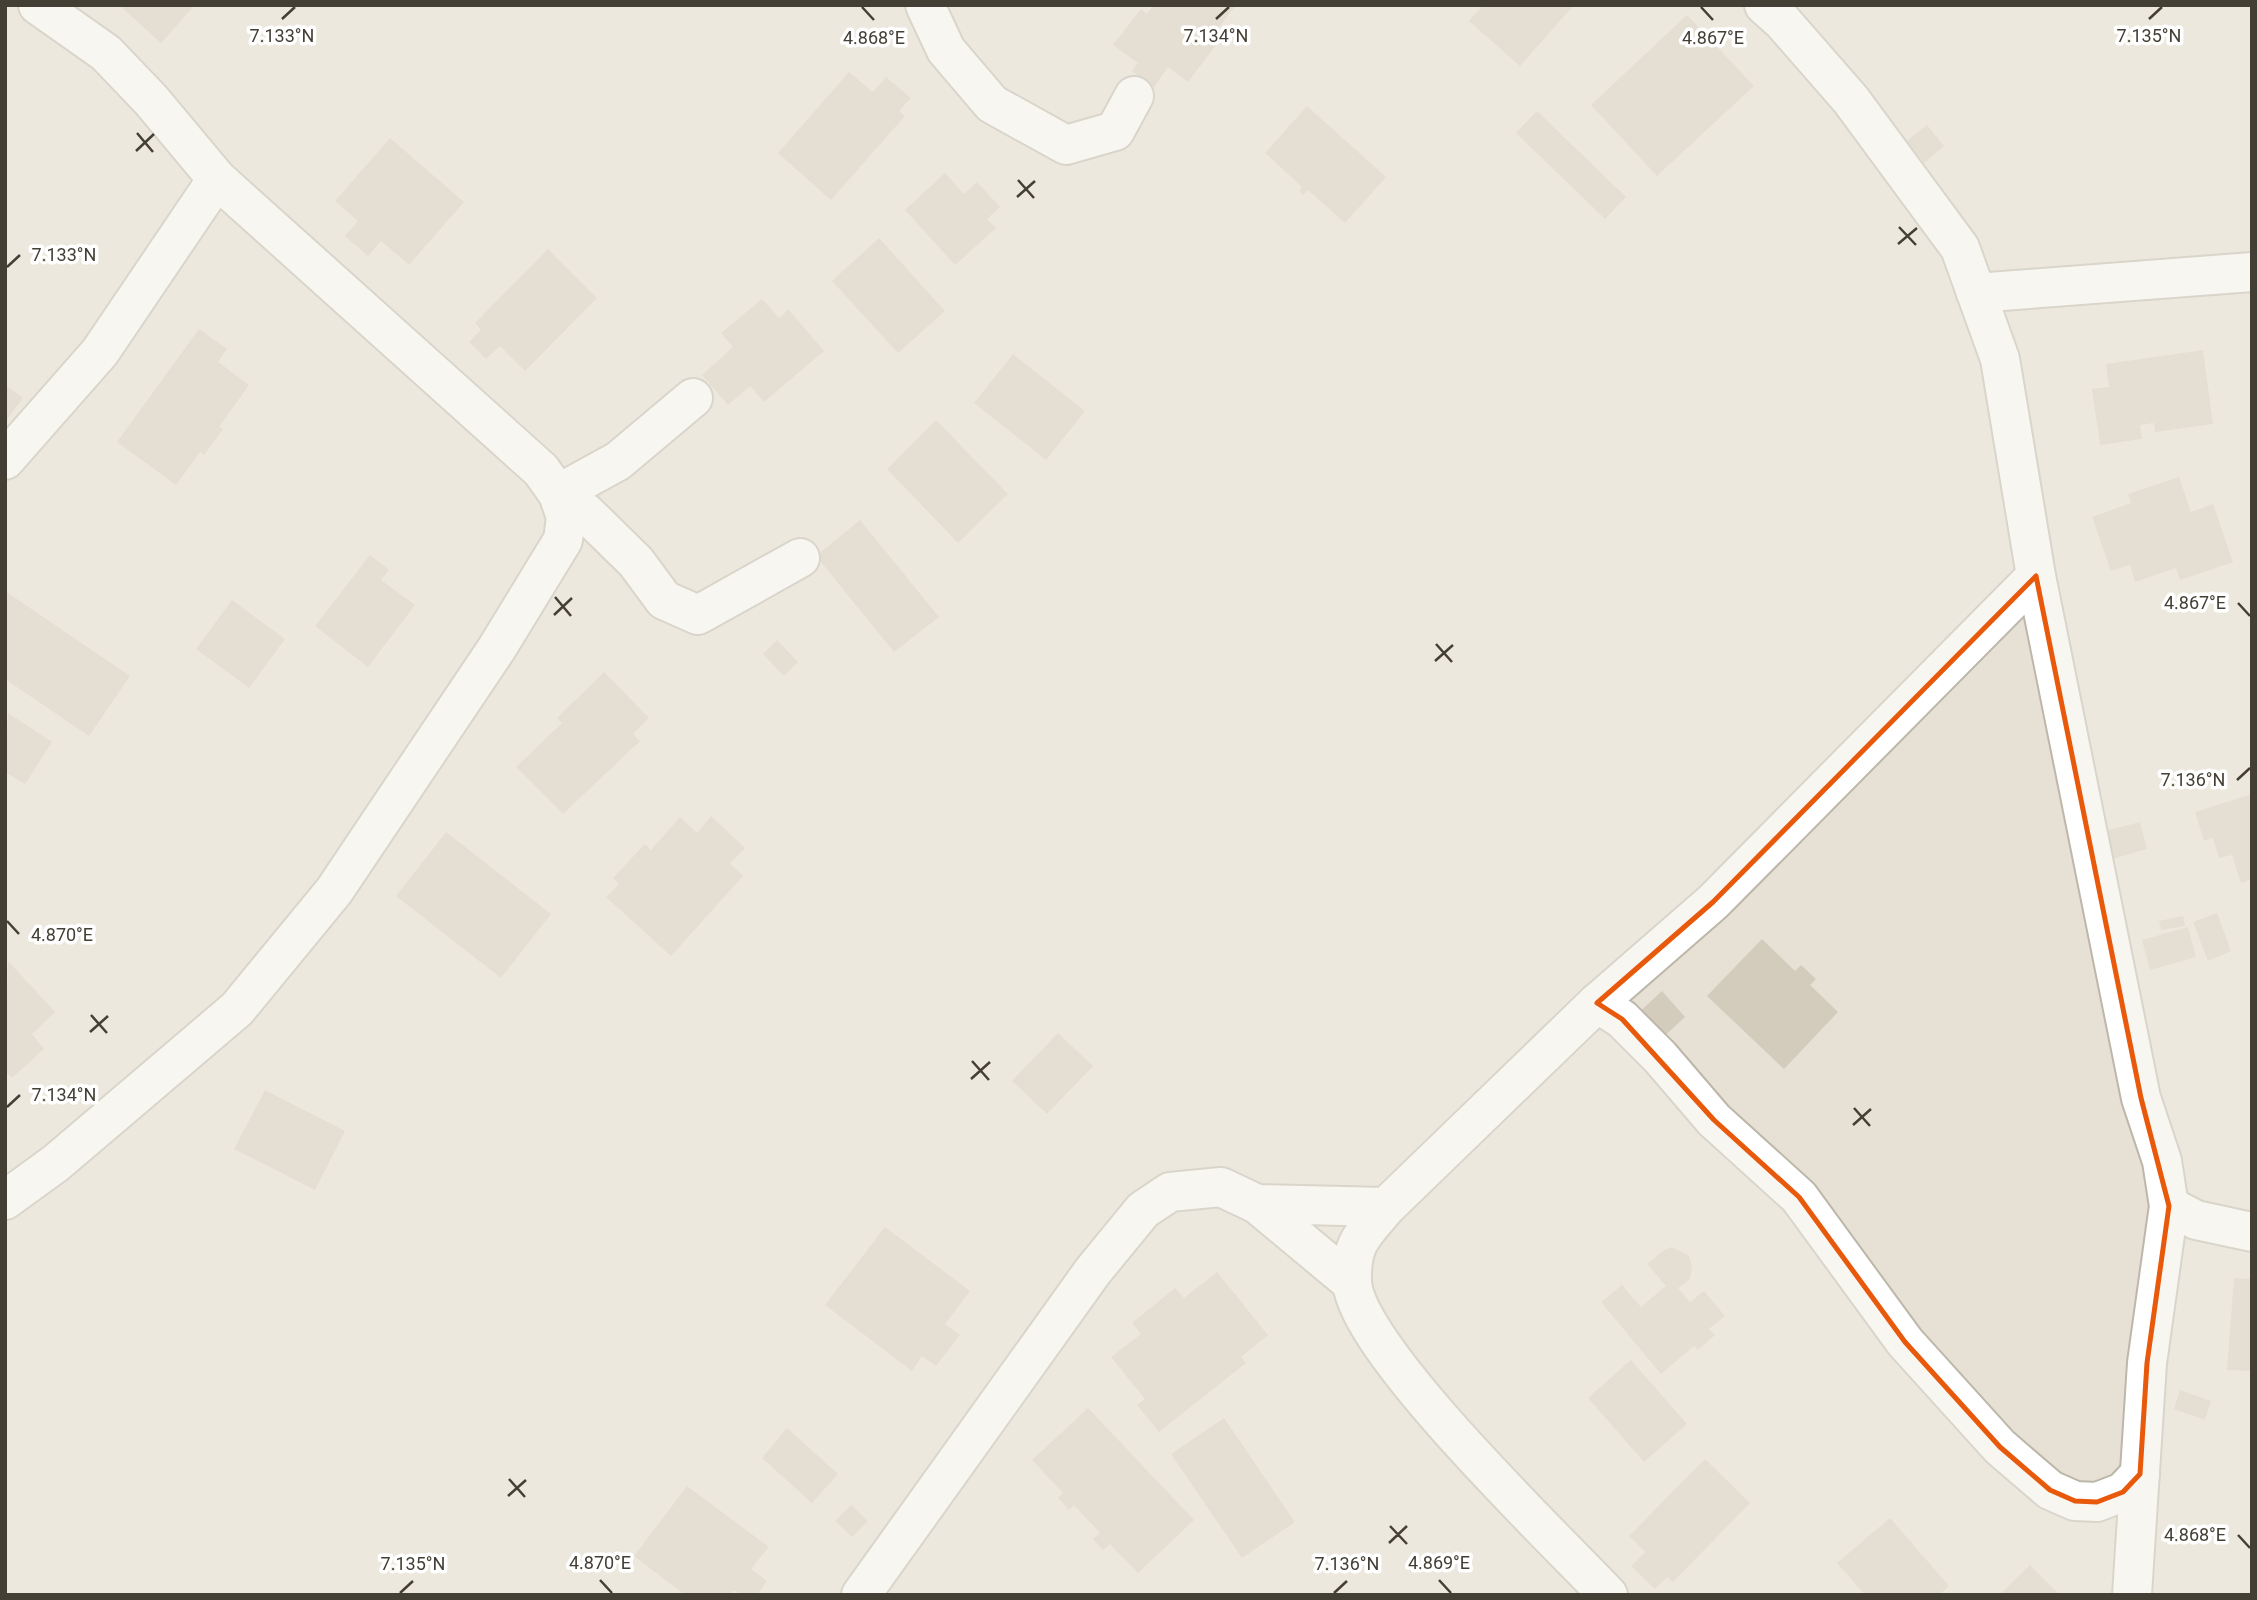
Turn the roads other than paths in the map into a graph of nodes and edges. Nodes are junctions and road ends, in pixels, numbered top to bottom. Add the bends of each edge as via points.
1 (38, 5) edge
2 (925, 5) edge
3 (1764, 5) edge
4 (1134, 96) dead end
5 (217, 180) junction
6 (2252, 272) edge
7 (1976, 293) junction
8 (693, 398) dead end
9 (5, 460) edge
10 (558, 494) junction
11 (800, 558) dead end
12 (2036, 576) junction
13 (1597, 1003) junction
14 (5, 1200) edge
15 (1257, 1204) junction
16 (2169, 1206) junction
17 (1386, 1207) junction
18 (2252, 1232) edge
19 (1352, 1283) junction
20 (2140, 1475) junction
21 (861, 1595) edge
22 (1608, 1595) edge
23 (2132, 1595) edge

1 - 5 street via 106,53
2 - 4 street via 946,50 992,104 1066,145 1115,131
3 - 7 street via 1851,100 1944,226 1960,248
5 - 9 street via 100,352
5 - 10 street via 541,470
6 - 7 street
7 - 12 street via 2000,359
8 - 10 street via 618,461
10 - 11 street via 586,513 636,562 664,600 698,615
10 - 14 street via 566,517 563,540 334,891 237,1009 56,1163
12 - 13 street via 1713,902
12 - 16 street via 2141,1098 2162,1161
13 - 17 street
13 - 20 street via 1622,1019 1714,1120 1799,1198 1905,1342 2000,1447 2050,1490 2075,1501 2097,1502 2123,1492
15 - 17 street
15 - 19 street
15 - 21 street via 1221,1187 1192,1187 1170,1192 1143,1210 1093,1271
16 - 18 street via 2196,1220
16 - 20 street via 2147,1363
17 - 19 street via 1355,1244
19 - 22 street via 1365,1321 1425,1402
20 - 23 street

